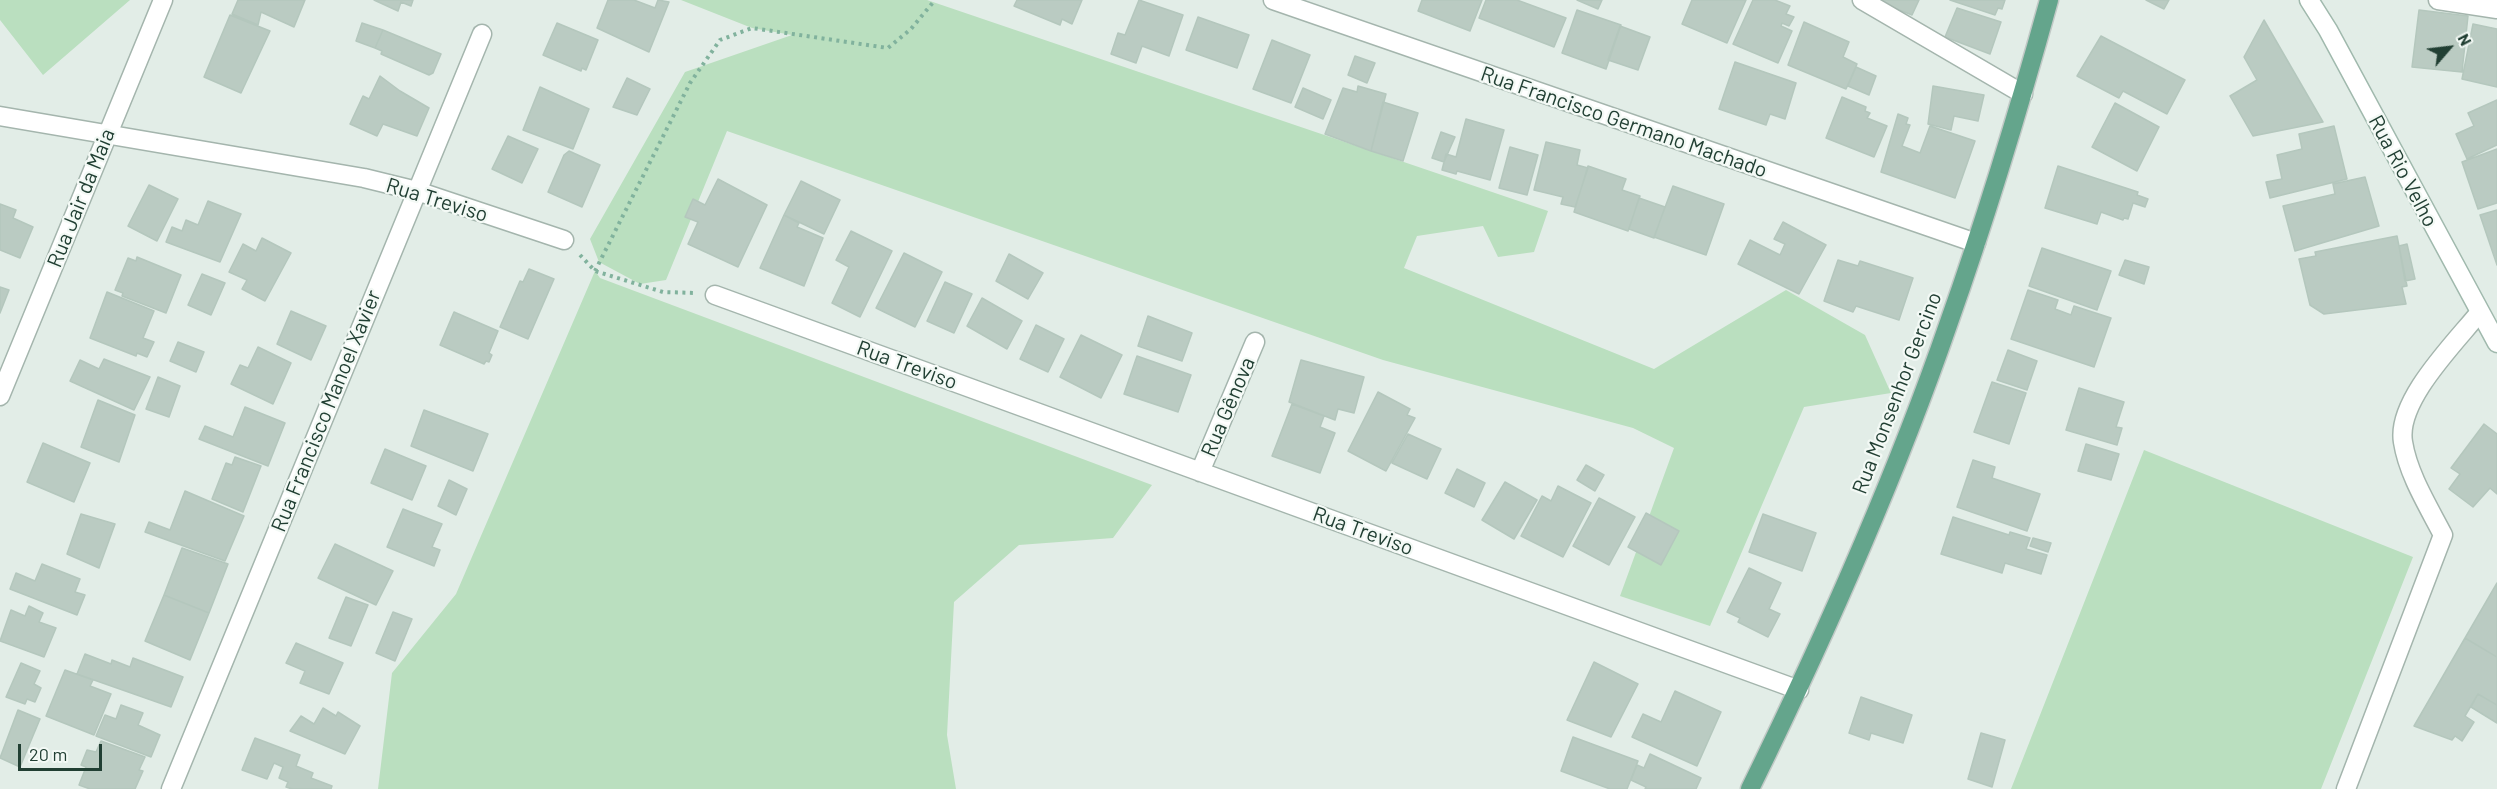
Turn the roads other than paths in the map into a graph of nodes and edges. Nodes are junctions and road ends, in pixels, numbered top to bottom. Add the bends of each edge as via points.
1 (163, 0) edge
2 (1273, 0) edge
3 (1862, 0) edge
4 (2049, 0) edge
5 (2309, 0) edge
6 (2438, 0) edge
7 (2497, 9) edge
8 (483, 33) dead end
9 (2023, 94) junction
10 (0, 116) edge
11 (108, 134) junction
12 (417, 191) junction
13 (564, 240) road end
14 (1976, 243) junction
15 (715, 295) road end
16 (2479, 313) junction
17 (1255, 342) dead end
18 (2497, 343) edge
19 (0, 396) edge
20 (1200, 472) junction
21 (1799, 690) junction
22 (171, 789) edge
23 (1750, 789) edge
24 (2346, 789) edge

1 - 11 street, Rua Jair da Maia
2 - 14 street, Rua Francisco Germano Machado
3 - 9 street
4 - 9 main road, Rua Monsenhor Gercino
5 - 16 street, Rua Rio Velho
6 - 7 street
8 - 12 street, Rua Francisco Manoel Xavier
9 - 14 main road, Rua Monsenhor Gercino
10 - 11 street, Rua Treviso
11 - 12 street, Rua Treviso via 364,178
11 - 19 street, Rua Jair da Maia
12 - 13 street, Rua Treviso
12 - 22 street, Rua Francisco Manoel Xavier
14 - 21 main road, Rua Monsenhor Gercino via 1896,462
15 - 20 street, Rua Treviso
16 - 18 street, Rua Rio Velho
16 - 24 street via 2427,380 2405,416 2402,440 2411,471 2443,535
17 - 20 street, Rua Gênova
20 - 21 street, Rua Treviso
21 - 23 main road, Rua Monsenhor Gercino

